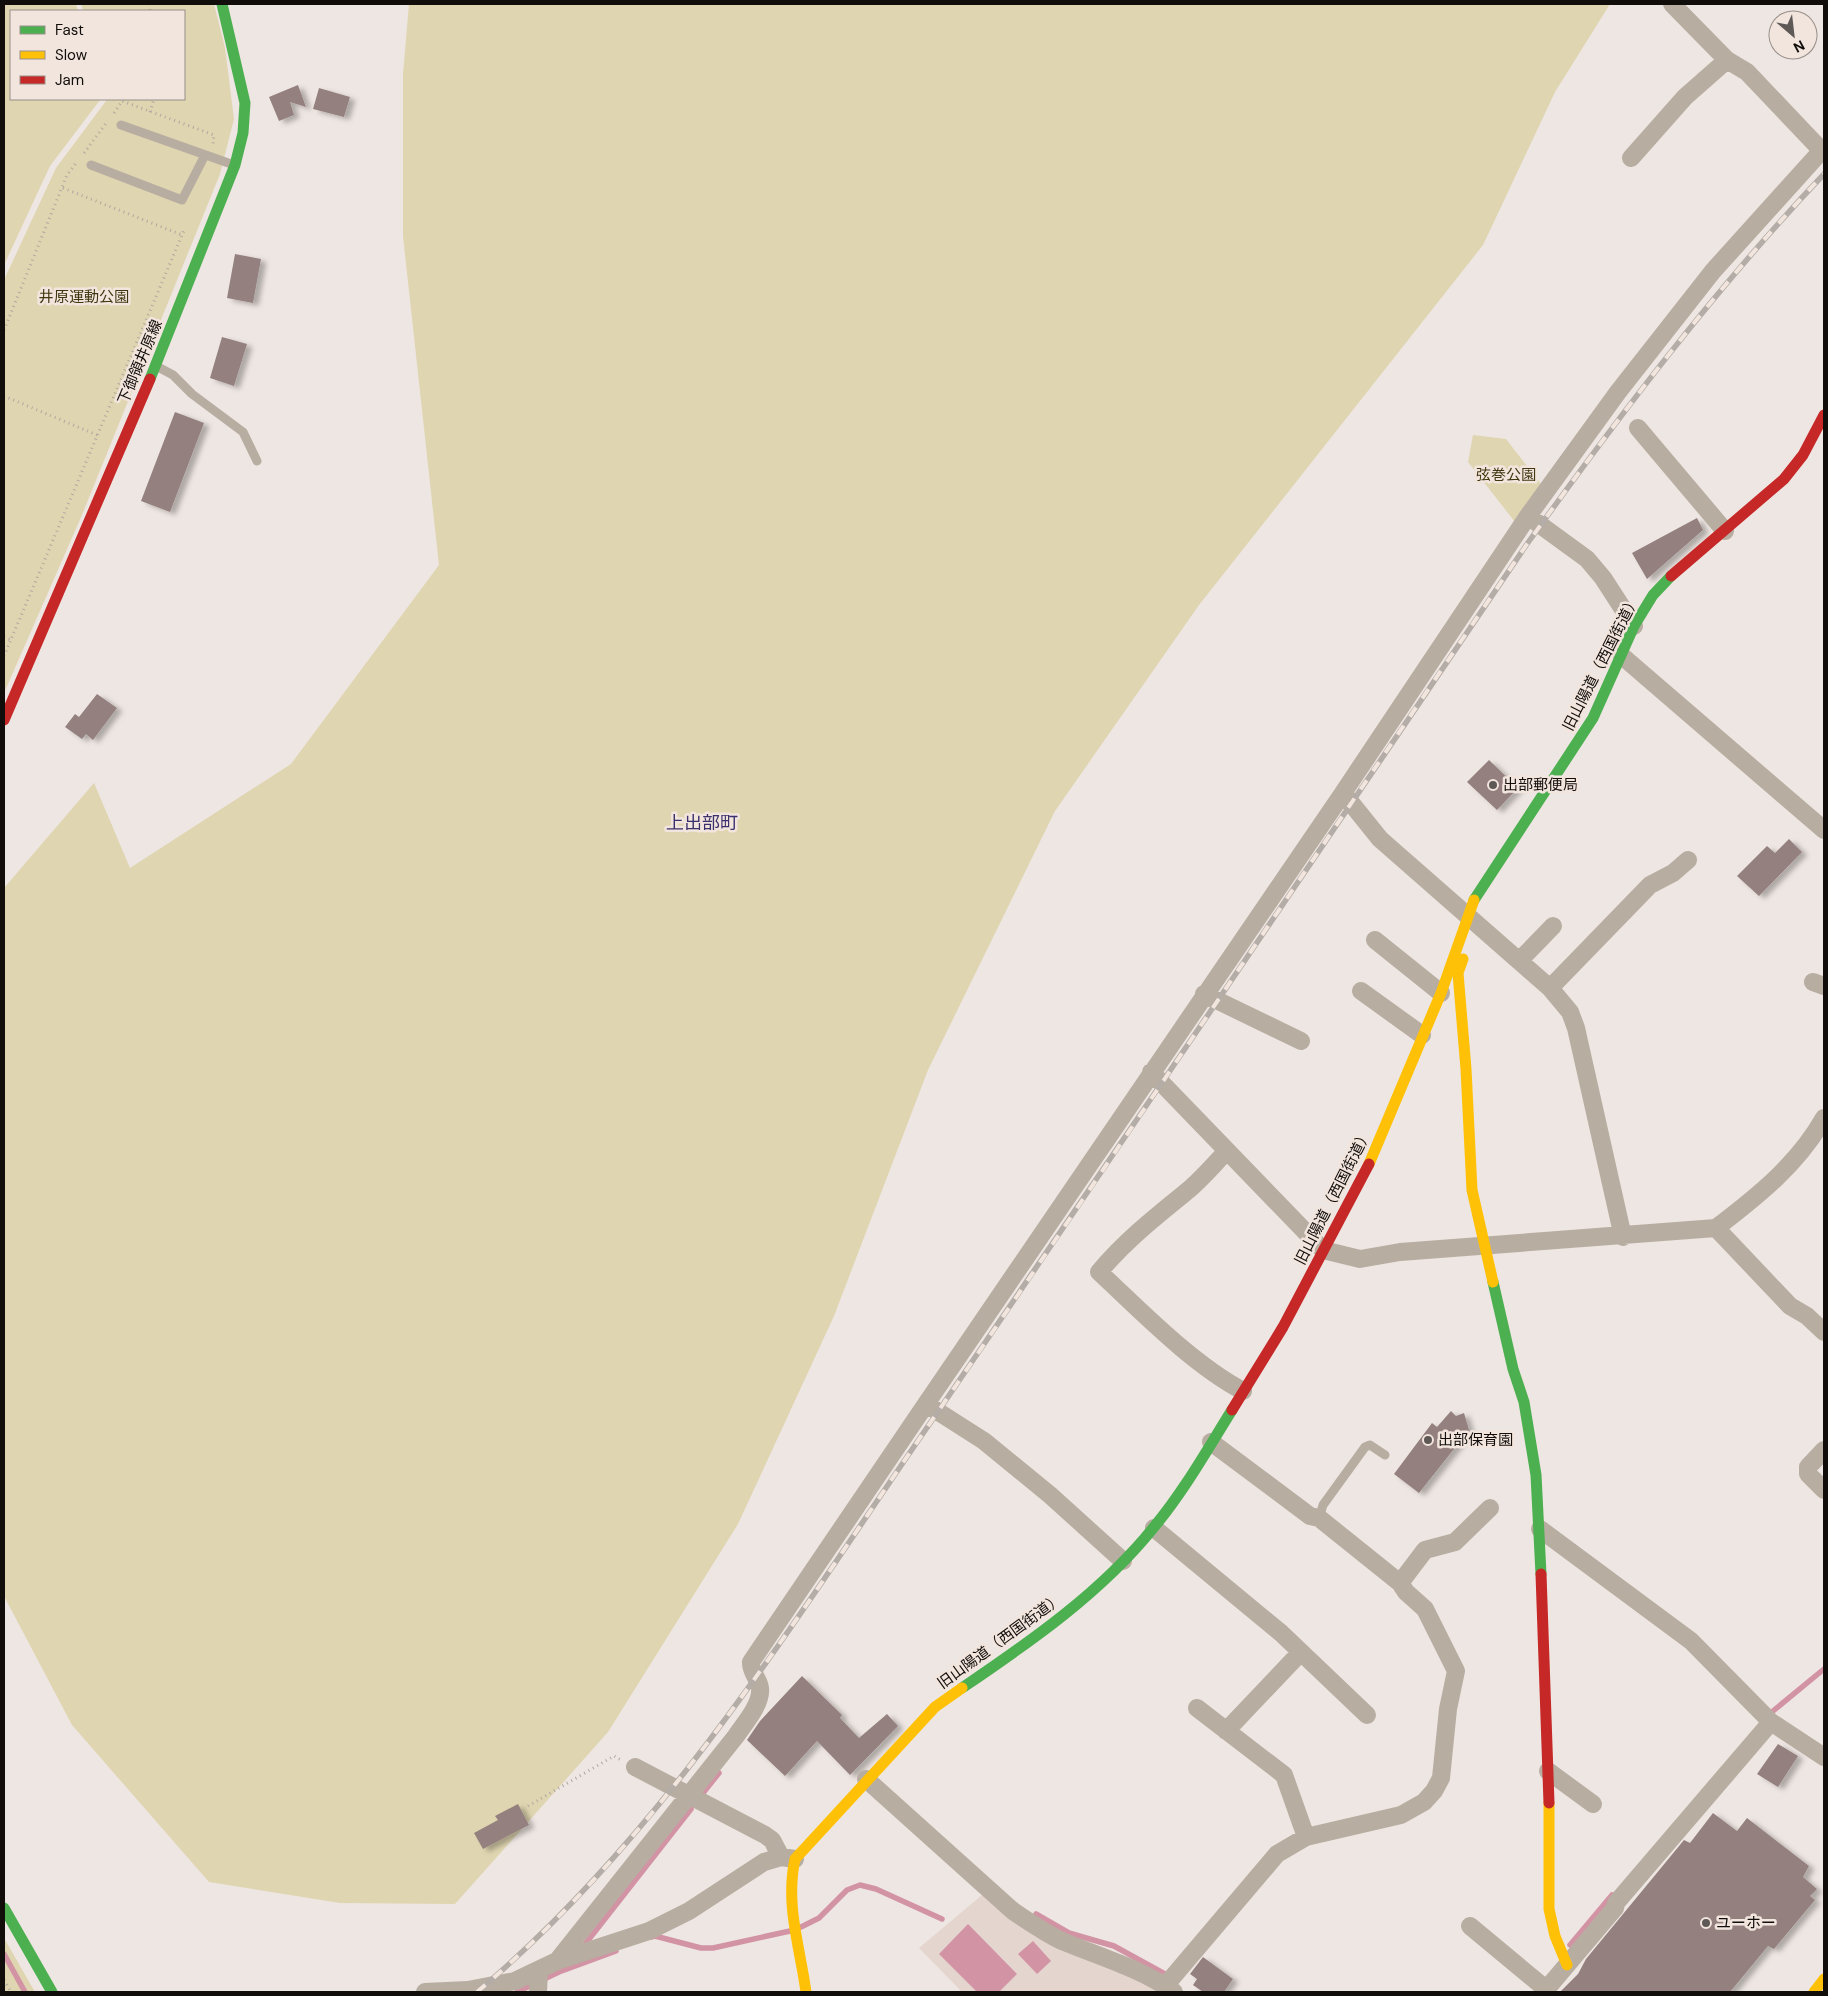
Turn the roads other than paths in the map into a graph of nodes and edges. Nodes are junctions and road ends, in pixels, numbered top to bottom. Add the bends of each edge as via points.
1 (222, 4) edge
2 (1672, 4) edge
3 (1727, 60) junction
4 (121, 125) dead end
5 (1824, 150) edge
6 (210, 157) junction
7 (1631, 158) dead end
8 (231, 164) junction
9 (91, 165) dead end
10 (155, 366) junction
11 (1824, 415) edge
12 (1638, 428) dead end
13 (257, 461) dead end
14 (1528, 516) junction
15 (1724, 531) junction
16 (1634, 626) junction
17 (1622, 656) junction
18 (4, 720) edge
19 (1343, 793) junction
20 (1824, 830) edge
21 (1688, 860) dead end
22 (1467, 917) junction
23 (1553, 926) dead end
24 (1375, 940) dead end
25 (1519, 961) junction
26 (1550, 988) junction
27 (1361, 990) dead end
28 (1441, 993) junction
29 (1204, 994) junction
30 (1422, 1035) junction
31 (1301, 1042) dead end
32 (1151, 1072) junction
33 (1824, 1118) edge
34 (1227, 1151) junction
35 (1716, 1228) junction
36 (1623, 1236) junction
37 (1485, 1246) junction
38 (1322, 1250) junction
39 (1824, 1332) edge
40 (1243, 1391) junction
41 (926, 1404) junction
42 (1210, 1442) junction
43 (1824, 1450) edge
44 (1385, 1455) dead end
45 (1824, 1490) edge
46 (1490, 1508) dead end
47 (1319, 1518) junction
48 (1154, 1528) junction
49 (1540, 1529) junction
50 (1123, 1560) junction
51 (1400, 1583) junction
52 (1302, 1652) junction
53 (1197, 1708) dead end
54 (1368, 1716) dead end
55 (1768, 1719) junction
56 (1226, 1730) junction
57 (1824, 1757) edge
58 (635, 1766) dead end
59 (1548, 1771) junction
60 (866, 1779) junction
61 (691, 1796) junction
62 (1593, 1804) dead end
63 (1306, 1837) junction
64 (788, 1858) junction
65 (4, 1908) edge
66 (1470, 1926) dead end
67 (557, 1961) junction
68 (1567, 1965) junction
69 (1824, 1979) edge
70 (538, 1982) edge
71 (805, 1987) edge
72 (499, 1988) edge
73 (1170, 1989) edge
74 (1546, 1991) edge
75 (52, 1992) edge
76 (425, 1992) edge
77 (1814, 1992) edge

1 - 8 main road, 下御領井原線 via 244,103 243,133
2 - 3 street
3 - 5 street via 1748,72
3 - 7 street via 1685,97
4 - 6 lane
5 - 14 street via 1713,272 1618,392
6 - 8 lane
6 - 9 lane via 182,200
8 - 10 main road, 下御領井原線
10 - 13 lane via 173,375 192,394 243,432
10 - 18 main road, 下御領井原線
11 - 15 main road, 旧山陽道（西国街道） via 1804,455 1784,479
12 - 15 street
14 - 16 street via 1587,559
14 - 19 street
15 - 16 main road, 旧山陽道（西国街道） via 1671,576 1653,596
16 - 17 main road, 旧山陽道（西国街道）
17 - 20 street
17 - 22 main road, 旧山陽道（西国街道） via 1594,718 1470,906
19 - 22 street via 1380,839
19 - 29 street
21 - 26 street via 1673,873 1650,885
22 - 25 street
22 - 28 main road, 旧山陽道（西国街道）
22 - 37 main road via 1471,938 1458,973 1472,1190
23 - 25 street
24 - 28 street
25 - 26 street
26 - 36 street via 1570,1012 1576,1028
27 - 30 street
28 - 30 main road, 旧山陽道（西国街道）
29 - 31 street
29 - 32 street
30 - 38 main road, 旧山陽道（西国街道） via 1363,1177
32 - 34 street
32 - 41 street
33 - 35 street via 1799,1157 1762,1193
34 - 38 street
34 - 40 street via 1186,1192 1116,1251 1099,1272 1162,1331
35 - 36 street
35 - 39 street via 1790,1306
36 - 37 street
37 - 38 street via 1400,1252 1360,1259
37 - 49 main road via 1512,1369 1524,1402 1536,1475
38 - 40 main road, 旧山陽道（西国街道） via 1283,1327
40 - 42 main road, 旧山陽道（西国街道）
41 - 50 street via 984,1441
41 - 61 street via 751,1662 760,1687 756,1705
42 - 47 street via 1310,1516
42 - 48 main road, 旧山陽道（西国街道） via 1187,1483
43 - 45 street via 1808,1467 1808,1474
44 - 47 lane via 1370,1445 1365,1447 1323,1505
46 - 51 street via 1455,1542 1425,1550
47 - 51 street
48 - 50 main road, 旧山陽道（西国街道）
48 - 52 street
49 - 55 street via 1690,1641
49 - 59 main road
50 - 60 main road, 旧山陽道（西国街道） via 1102,1582 1018,1650 935,1706
51 - 63 street via 1425,1609 1456,1671 1440,1778 1424,1802 1406,1813
52 - 54 street
52 - 56 street
53 - 56 street
55 - 57 street
55 - 68 street
56 - 63 street via 1284,1775
58 - 61 street
59 - 62 street
59 - 68 main road via 1549,1909 1555,1936
60 - 64 main road, 旧山陽道（西国街道）
60 - 73 street via 1013,1911 1034,1926 1110,1958
61 - 64 street via 772,1840
61 - 67 street
63 - 73 street via 1277,1854
64 - 67 street via 764,1862 688,1911 649,1931
64 - 71 main road, 旧山陽道（西国街道） via 789,1898
65 - 75 main road
66 - 74 street
67 - 70 street
68 - 74 street
69 - 77 main road
70 - 72 street via 515,1981
72 - 76 street

